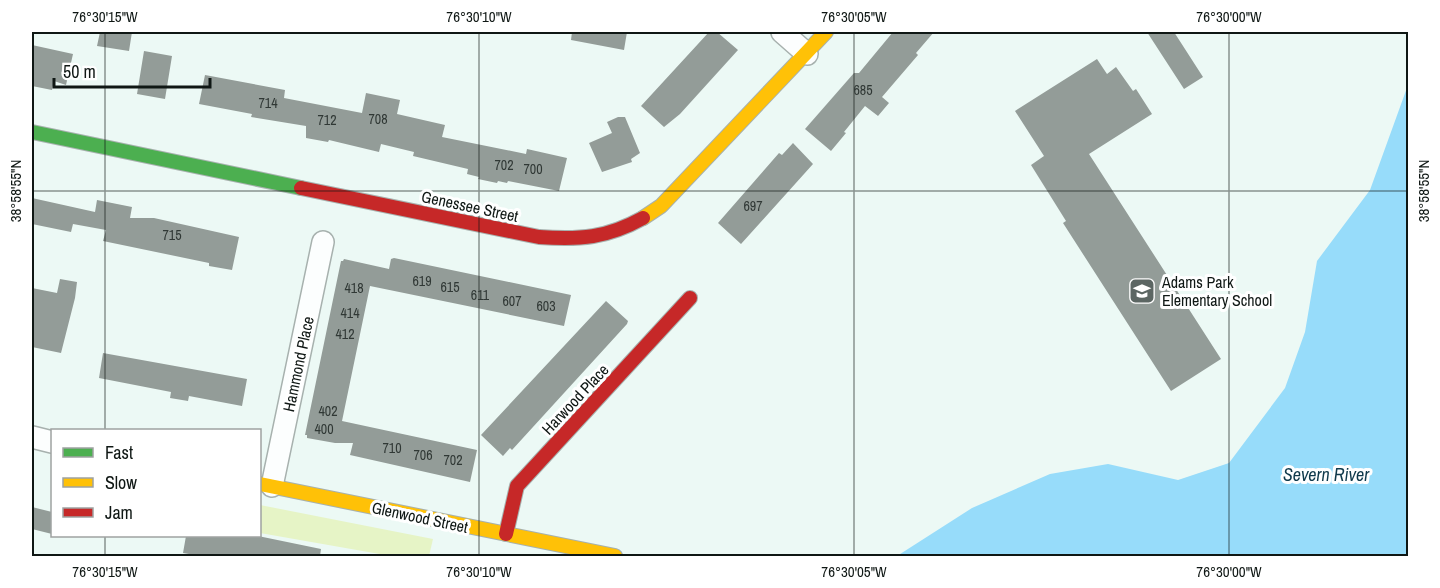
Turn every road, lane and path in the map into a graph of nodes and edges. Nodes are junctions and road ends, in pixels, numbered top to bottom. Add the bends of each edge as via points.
1 (782, 32) edge
2 (826, 32) edge
3 (807, 54) junction
4 (32, 132) edge
5 (323, 242) dead end
6 (690, 298) dead end
7 (32, 437) edge
8 (51, 442) edge
9 (266, 485) edge
10 (506, 534) junction
11 (615, 556) edge

1 - 3 street
2 - 3 street, Genessee Street
3 - 4 street, Genessee Street via 661,206 634,225 604,237 539,237
5 - 9 street, Hammond Place
6 - 10 street, Harwood Place via 517,486
7 - 8 street
9 - 10 street, Glenwood Street
10 - 11 street, Glenwood Street

